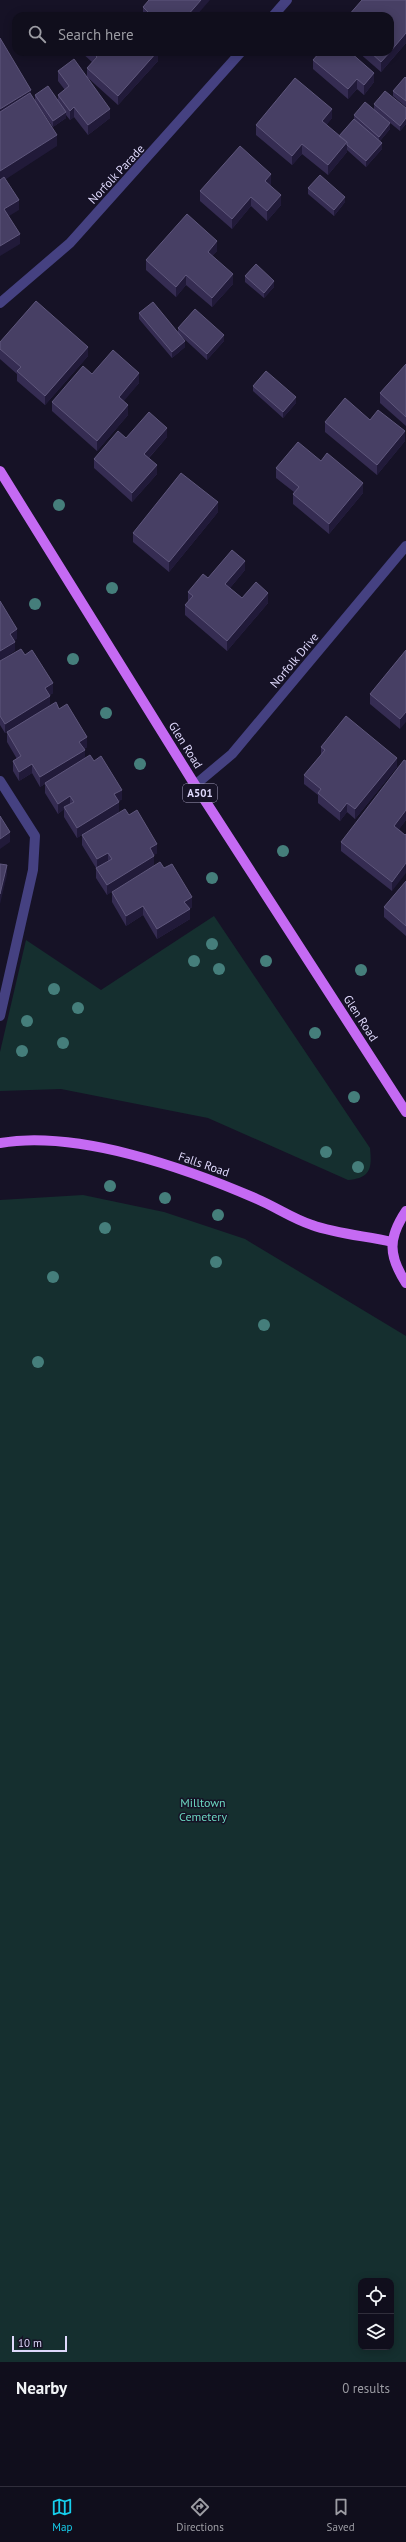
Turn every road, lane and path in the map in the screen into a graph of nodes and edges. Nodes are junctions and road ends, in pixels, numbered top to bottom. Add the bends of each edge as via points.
1 (287, 0) edge
2 (276, 12) edge
3 (237, 56) edge
4 (0, 303) edge
5 (0, 471) edge
6 (406, 546) edge
7 (0, 781) edge
8 (195, 785) junction
9 (0, 1016) edge
10 (406, 1112) edge
11 (0, 1143) edge
12 (406, 1211) edge
13 (392, 1242) junction
14 (406, 1283) edge

1 - 2 street
3 - 4 street, Norfolk Parade via 70,243
5 - 8 main road, Glen Road / A501
6 - 8 street, Norfolk Drive via 232,754
7 - 9 street via 35,836 33,870
8 - 10 main road, Glen Road / A501
11 - 13 main road, Falls Road via 37,1140 109,1150 174,1167 227,1186 312,1225
12 - 13 main road via 397,1225
13 - 14 main road via 393,1257

